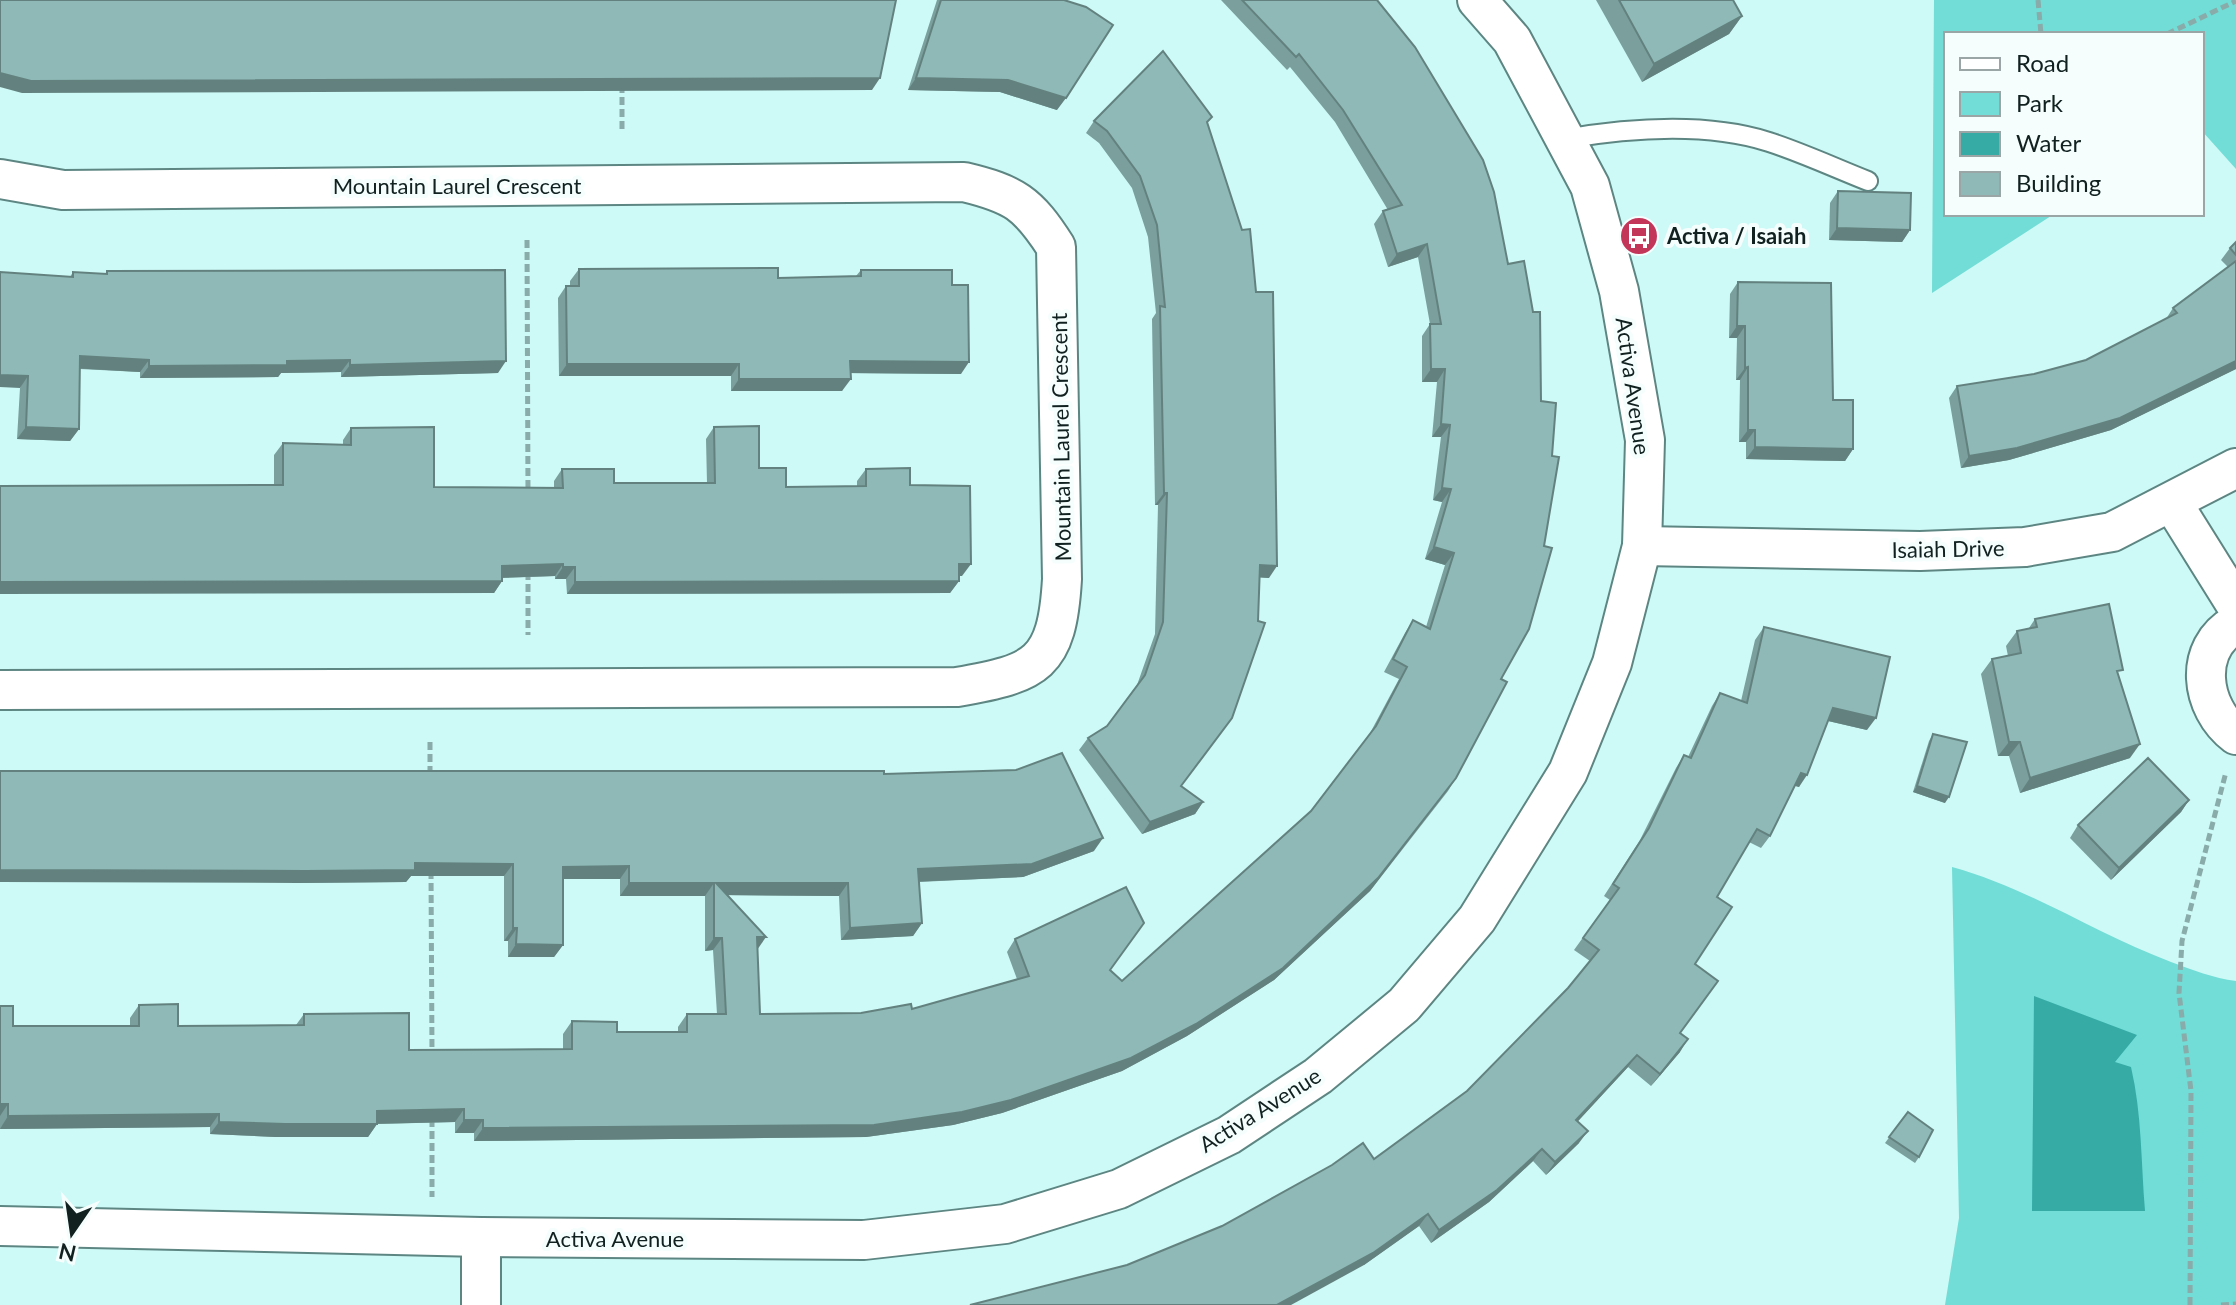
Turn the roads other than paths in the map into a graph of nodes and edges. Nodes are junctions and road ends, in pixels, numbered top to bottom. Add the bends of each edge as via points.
1 (1477, 0) edge
2 (1565, 139) junction
3 (0, 179) edge
4 (1868, 181) dead end
5 (2236, 468) edge
6 (2173, 504) junction
7 (1642, 546) junction
8 (2236, 605) edge
9 (2236, 624) edge
10 (0, 690) edge
11 (2234, 748) edge
12 (0, 1226) edge
13 (481, 1237) junction
14 (481, 1305) edge

1 - 2 street, Activa Avenue via 1512,40
2 - 4 lane via 1619,130 1709,132 1767,141
2 - 7 street, Activa Avenue via 1590,186 1619,291 1645,440
3 - 10 street, Mountain Laurel Crescent via 63,190 964,182 1006,192 1035,214 1056,247 1062,579 1060,621 1047,651 1015,677 957,687
5 - 6 street, Isaiah Drive
6 - 7 street, Isaiah Drive via 2112,532 2025,547 1920,551
6 - 8 street
7 - 13 street, Activa Avenue via 1612,663 1568,772 1477,919 1404,1005 1318,1076 1229,1135 1119,1189 1005,1224 864,1240
9 - 11 street via 2216,641 2204,672 2206,695
12 - 13 street, Activa Avenue
13 - 14 street

